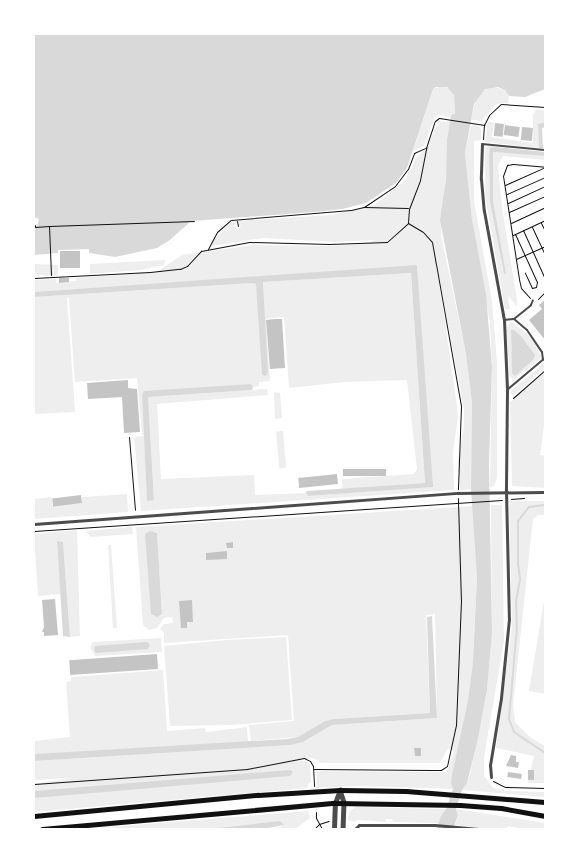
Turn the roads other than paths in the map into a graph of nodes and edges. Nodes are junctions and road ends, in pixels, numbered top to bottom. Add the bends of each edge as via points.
1 (482, 144) joint
2 (545, 150) edge
3 (533, 300) road end
4 (514, 319) junction
5 (504, 320) junction
6 (544, 359) edge
7 (507, 390) junction
8 (506, 491) junction
9 (545, 492) edge
10 (34, 524) edge
11 (491, 777) road end
12 (340, 790) junction
13 (344, 802) junction
14 (545, 802) edge
15 (335, 803) junction
16 (34, 816) edge
17 (545, 816) edge
18 (386, 827) edge
19 (42, 829) edge
20 (334, 829) edge
21 (343, 829) edge
22 (355, 829) edge
23 (475, 829) edge
24 (479, 829) edge

1 - 2 lane
1 - 5 street via 484,211
3 - 4 lane
4 - 5 lane
4 - 6 lane via 534,339
5 - 7 street
6 - 7 lane
7 - 8 street
8 - 9 street
8 - 10 street
8 - 11 street via 508,619
12 - 13 street
12 - 14 main road via 449,793
12 - 15 street
12 - 16 main road
13 - 15 main road
13 - 17 main road via 460,805
13 - 21 street
15 - 19 main road
15 - 20 street
18 - 22 street via 359,825
18 - 23 street
23 - 24 street

